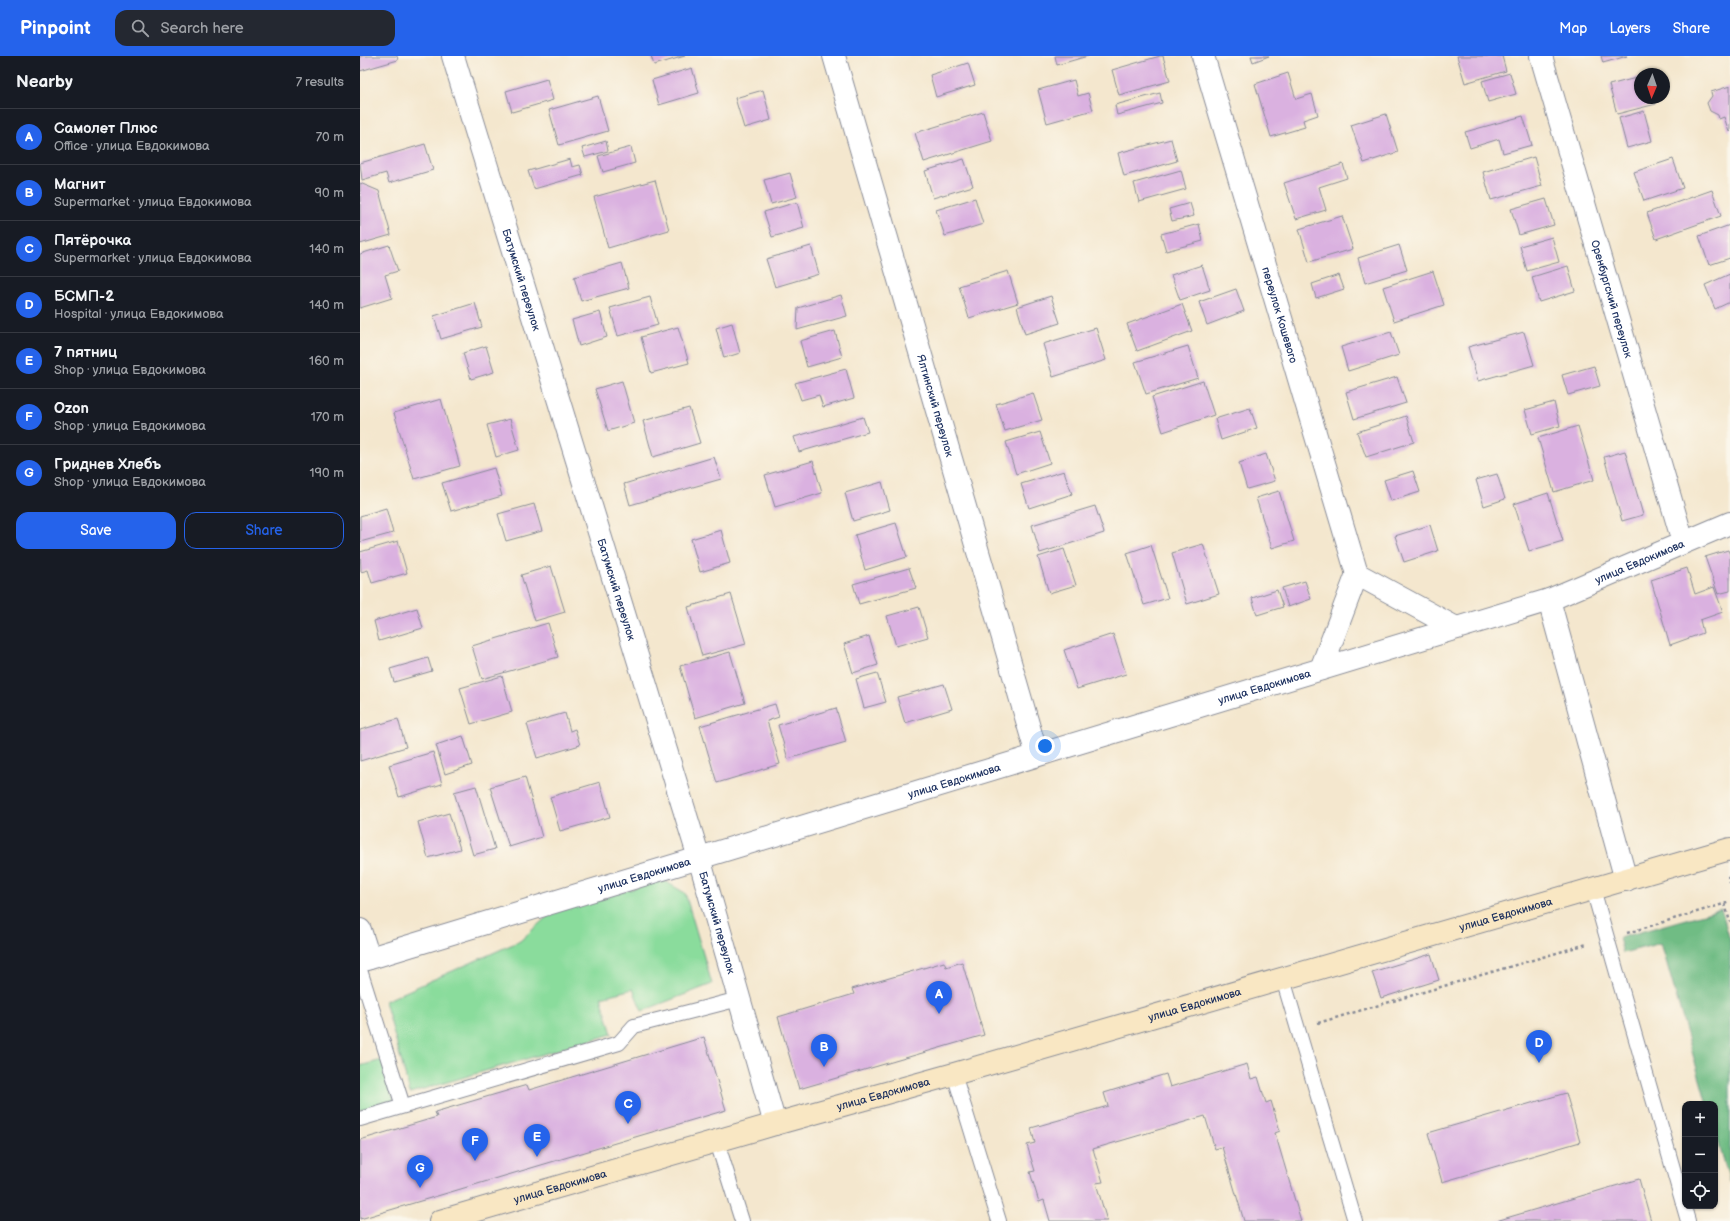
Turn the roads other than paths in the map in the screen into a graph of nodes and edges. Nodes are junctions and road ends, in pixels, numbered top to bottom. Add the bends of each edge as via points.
1 (453, 56) edge
2 (834, 56) edge
3 (1203, 56) edge
4 (1541, 56) edge
5 (1730, 523) edge
6 (1684, 542) junction
7 (1357, 574) junction
8 (1549, 600) junction
9 (1456, 628) junction
10 (1321, 669) junction
11 (1037, 756) junction
12 (1730, 849) edge
13 (699, 858) junction
14 (1626, 880) junction
15 (1593, 889) junction
16 (360, 930) edge
17 (363, 963) edge
18 (1283, 979) junction
19 (739, 999) junction
20 (954, 1074) junction
21 (403, 1106) junction
22 (360, 1119) edge
23 (775, 1124) junction
24 (717, 1142) junction
25 (480, 1215) edge
26 (440, 1221) edge
27 (742, 1221) edge
28 (999, 1221) edge
29 (1355, 1221) edge
30 (1688, 1221) edge

1 - 13 street, Батумский переулок
2 - 11 street, Ялтинский переулок
3 - 7 street, переулок Кошевого
4 - 6 street, Оренбургский переулок
5 - 6 street, улица Евдокимова
6 - 8 street, улица Евдокимова
7 - 9 street
7 - 10 street
8 - 9 street, улица Евдокимова
8 - 14 street
9 - 10 street, улица Евдокимова
10 - 11 street, улица Евдокимова
11 - 13 street, улица Евдокимова
12 - 14 main road, улица Евдокимова
13 - 17 street, улица Евдокимова
13 - 19 street, Батумский переулок
14 - 15 main road, улица Евдокимова
15 - 18 main road, улица Евдокимова
15 - 30 lane
16 - 17 street
17 - 21 lane
18 - 20 main road, улица Евдокимова
18 - 29 lane
19 - 21 lane via 634,1026 618,1043
19 - 23 street, Батумский переулок
20 - 23 main road, улица Евдокимова
20 - 28 lane
21 - 22 lane
23 - 24 main road, улица Евдокимова
24 - 25 main road, улица Евдокимова
24 - 27 lane
25 - 26 main road, улица Евдокимова

